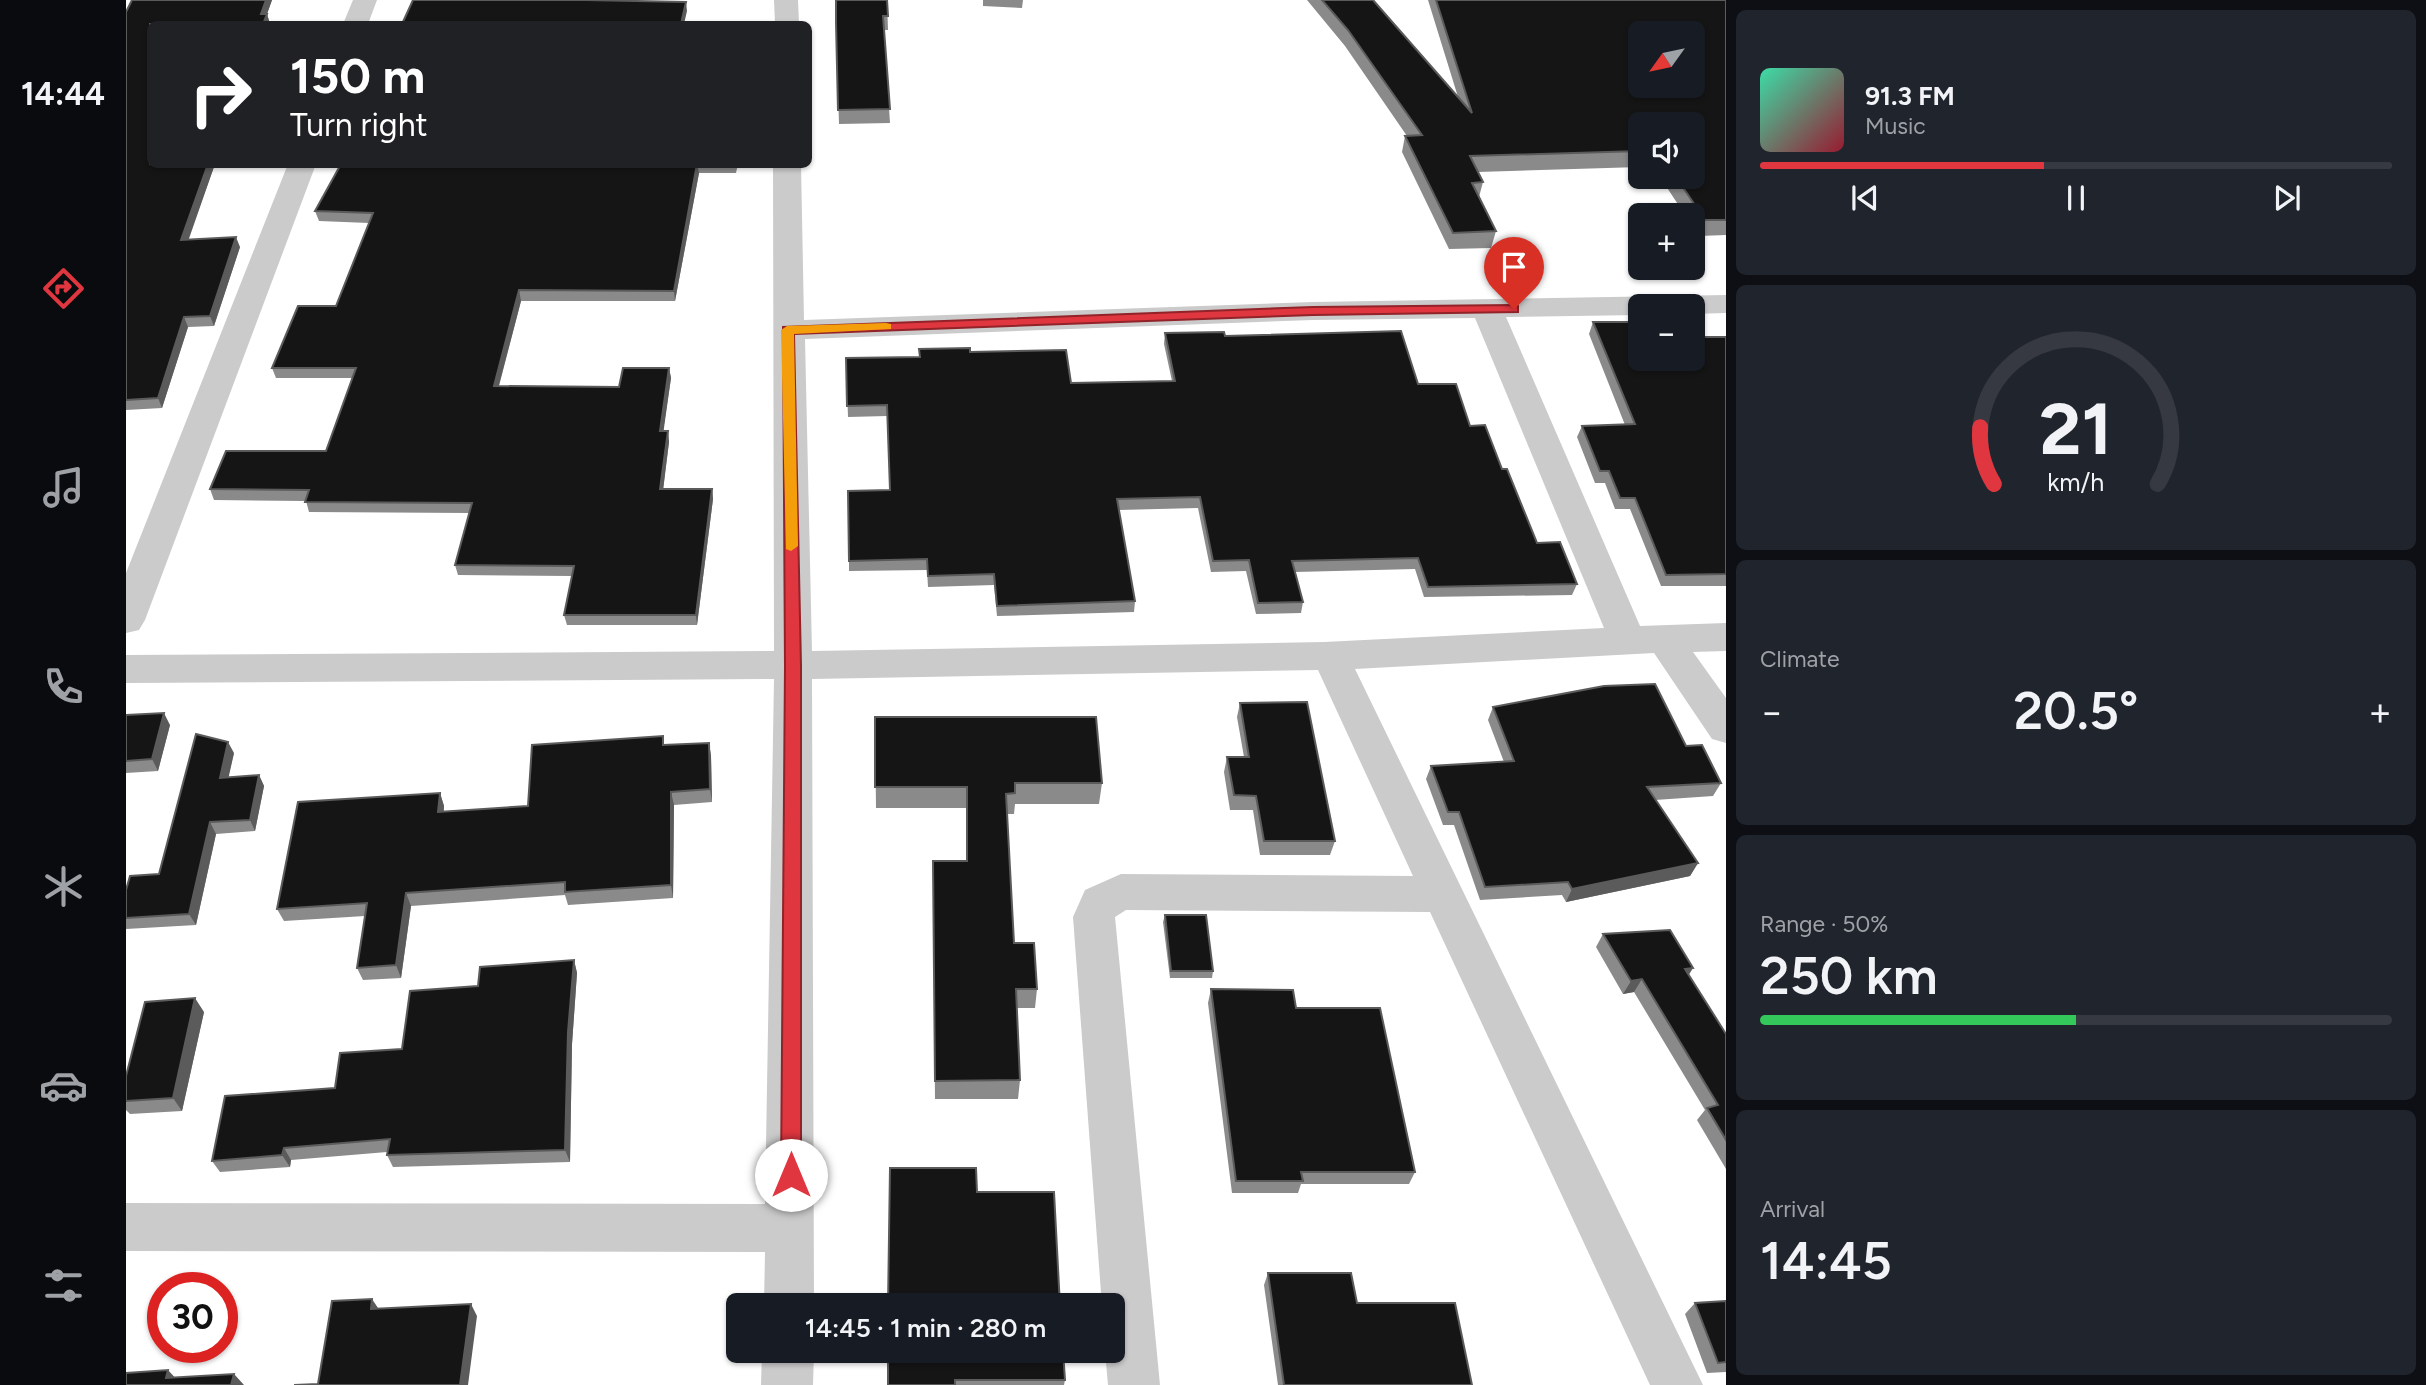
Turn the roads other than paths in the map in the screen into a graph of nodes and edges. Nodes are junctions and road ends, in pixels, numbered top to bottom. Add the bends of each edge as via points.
1 (366, 0) edge
2 (786, 0) edge
3 (357, 21) edge
4 (786, 21) edge
5 (300, 168) edge
6 (787, 168) edge
7 (1726, 304) edge
8 (1488, 310) junction
9 (787, 330) junction
10 (126, 620) edge
11 (1726, 637) edge
12 (1645, 639) junction
13 (1330, 656) junction
14 (793, 666) junction
15 (126, 669) edge
16 (1726, 728) edge
17 (1443, 894) junction
18 (126, 1227) edge
19 (790, 1228) junction
20 (789, 1293) edge
21 (788, 1363) edge
22 (787, 1385) edge
23 (1134, 1385) edge
24 (1677, 1385) edge

1 - 3 street
2 - 4 street
5 - 10 street
6 - 9 street
7 - 8 street
8 - 9 street via 1313,311
8 - 12 street
9 - 14 street
11 - 12 street
12 - 13 street
12 - 16 street
13 - 14 street
13 - 17 street
14 - 15 street
14 - 19 street
17 - 23 street via 1121,892 1100,903 1094,917
17 - 24 street
18 - 19 street
19 - 20 street
21 - 22 street

